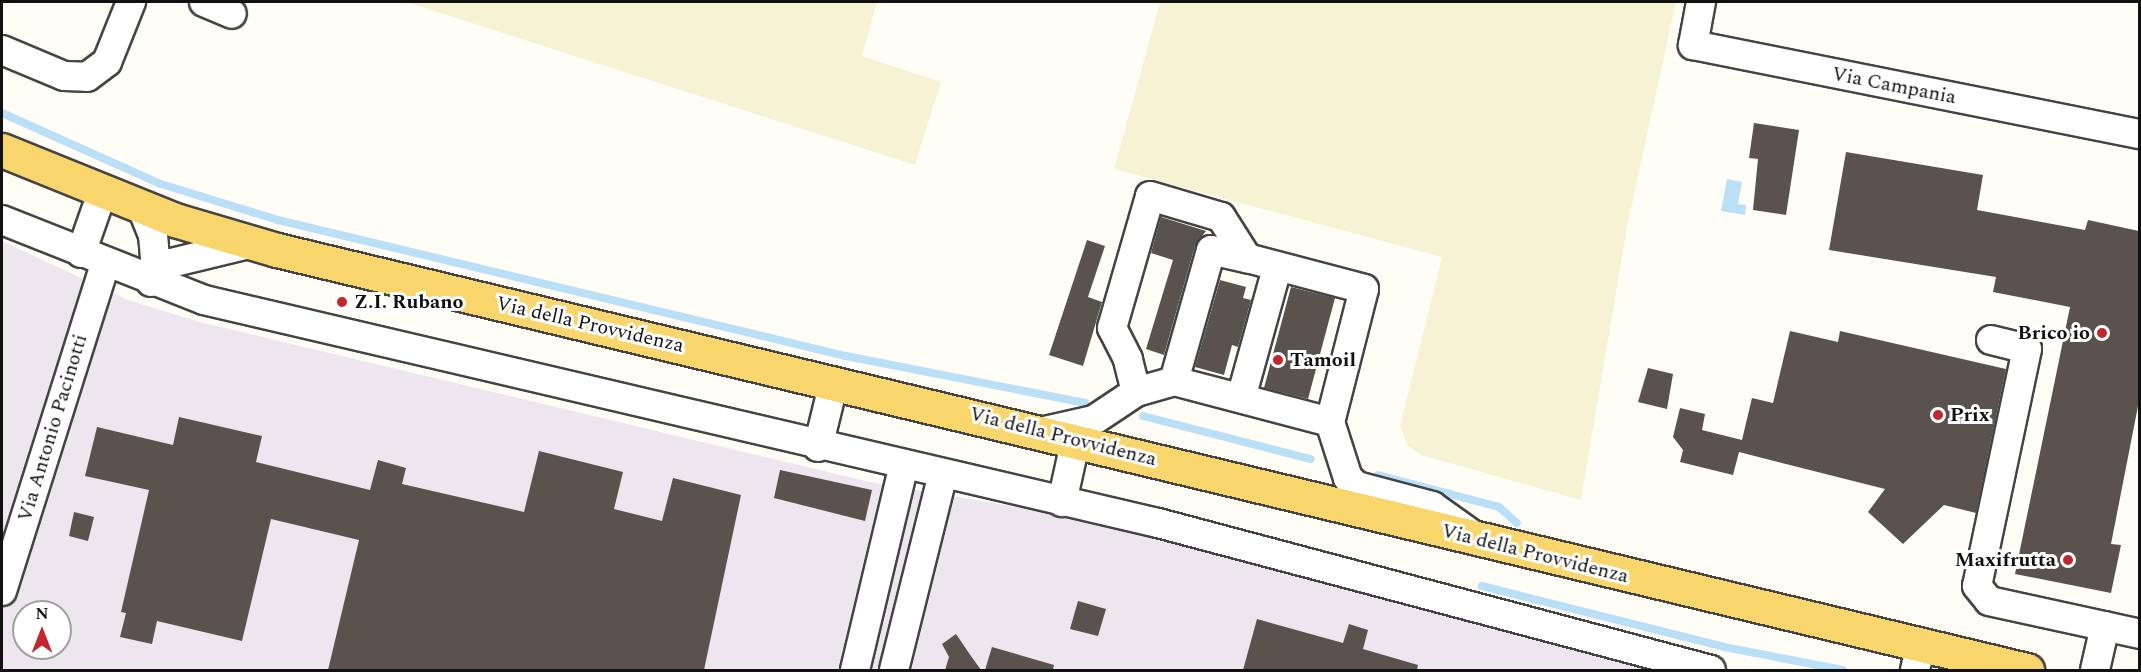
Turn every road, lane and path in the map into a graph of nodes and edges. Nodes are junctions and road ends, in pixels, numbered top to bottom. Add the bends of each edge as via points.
1 (131, 2) edge
2 (204, 2) edge
3 (1701, 2) edge
4 (232, 14) dead end
5 (2, 50) edge
6 (2139, 134) edge
7 (2, 150) edge
8 (102, 193) junction
9 (142, 208) junction
10 (2, 220) edge
11 (253, 243) junction
12 (1247, 258) junction
13 (93, 259) junction
14 (1277, 267) junction
15 (153, 276) junction
16 (1991, 340) dead end
17 (1174, 381) junction
18 (834, 382) junction
19 (1136, 392) junction
20 (1241, 398) junction
21 (1330, 422) junction
22 (1060, 435) junction
23 (818, 447) junction
24 (904, 465) junction
25 (943, 474) junction
26 (1062, 502) junction
27 (1482, 541) junction
28 (2, 591) edge
29 (2105, 626) junction
30 (2139, 634) edge
31 (1918, 658) edge
32 (855, 670) edge
33 (894, 670) edge
34 (1712, 670) edge
35 (2027, 670) edge
36 (2095, 670) edge

1 - 5 street via 107,62 87,77 64,76
2 - 4 street
3 - 6 street, Via Campania via 1692,45
7 - 8 main road, Via della Provvidenza
8 - 9 main road, Via della Provvidenza
8 - 13 street, Via Antonio Pacinotti
9 - 11 main road, Via della Provvidenza
9 - 15 street via 153,235
10 - 13 street
11 - 15 street via 197,254
11 - 18 main road, Via della Provvidenza
12 - 14 street
12 - 17 street via 1211,250
12 - 19 street via 1221,217 1150,196 1112,328 1128,359
13 - 15 street
13 - 28 street, Via Antonio Pacinotti
14 - 20 street
14 - 21 street via 1364,290
15 - 23 street via 241,310
16 - 29 street via 2027,349 1977,586 1989,601
17 - 19 street
17 - 20 street
18 - 22 main road, Via della Provvidenza
18 - 23 street
19 - 22 street via 1094,420
20 - 21 street
21 - 27 street via 1348,478 1357,486 1432,506
22 - 26 street
22 - 27 main road, Via della Provvidenza
23 - 24 street
24 - 25 street
24 - 32 street
25 - 26 street
25 - 33 street
26 - 34 street via 1158,523
27 - 31 main road, Via della Provvidenza
29 - 30 street
29 - 36 street
31 - 35 main road, Via della Provvidenza

